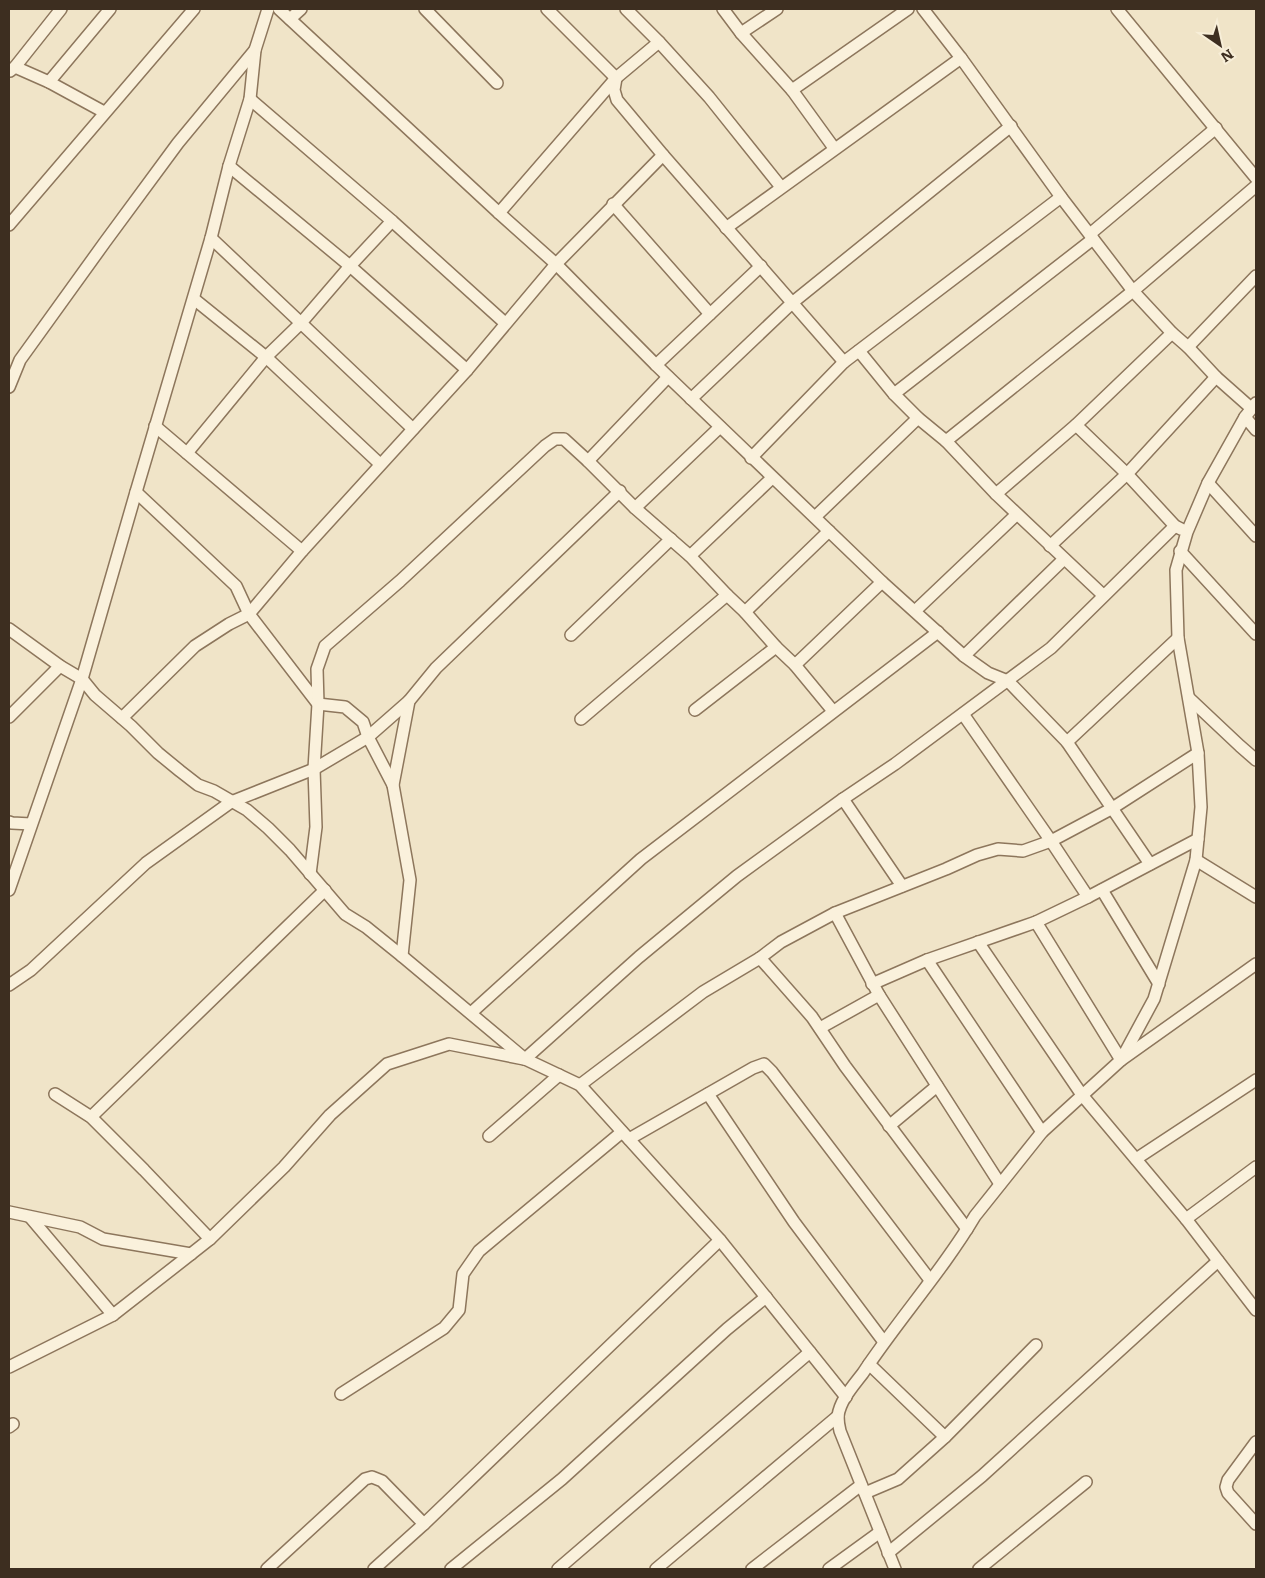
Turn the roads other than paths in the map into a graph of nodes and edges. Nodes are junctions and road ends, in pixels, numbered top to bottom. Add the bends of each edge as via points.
1 (61, 9) edge
2 (110, 9) edge
3 (194, 9) edge
4 (268, 9) edge
5 (280, 9) edge
6 (301, 9) edge
7 (425, 9) edge
8 (547, 9) edge
9 (626, 9) edge
10 (723, 9) edge
11 (777, 9) edge
12 (908, 9) edge
13 (923, 9) edge
14 (1117, 9) edge
15 (290, 19) junction
16 (741, 33) junction
17 (659, 42) junction
18 (255, 50) junction
19 (961, 58) junction
20 (12, 69) edge
21 (616, 78) junction
22 (49, 82) junction
23 (497, 82) dead end
24 (792, 90) junction
25 (250, 99) junction
26 (104, 112) junction
27 (1011, 126) junction
28 (1216, 128) junction
29 (834, 148) junction
30 (663, 155) junction
31 (229, 166) junction
32 (1256, 178) edge
33 (1256, 186) edge
34 (781, 187) junction
35 (1061, 197) junction
36 (613, 204) junction
37 (500, 214) junction
38 (392, 221) junction
39 (9, 224) edge
40 (726, 228) junction
41 (1092, 236) junction
42 (211, 238) junction
43 (556, 264) junction
44 (350, 266) junction
45 (761, 266) junction
46 (1256, 276) edge
47 (1133, 291) junction
48 (194, 299) junction
49 (792, 302) junction
50 (710, 314) junction
51 (301, 323) junction
52 (505, 324) junction
53 (1172, 333) junction
54 (1188, 346) junction
55 (858, 351) junction
56 (266, 357) junction
57 (844, 362) junction
58 (656, 365) junction
59 (467, 370) junction
60 (668, 377) junction
61 (1216, 377) junction
62 (9, 387) edge
63 (894, 394) junction
64 (691, 400) junction
65 (1251, 409) edge
66 (918, 418) junction
67 (1076, 425) junction
68 (155, 426) junction
69 (720, 427) junction
70 (413, 429) junction
71 (1256, 430) edge
72 (946, 441) junction
73 (186, 453) junction
74 (751, 458) junction
75 (588, 461) junction
76 (380, 464) junction
77 (1127, 474) junction
78 (772, 478) junction
79 (1208, 483) junction
80 (620, 491) junction
81 (136, 492) junction
82 (996, 494) junction
83 (635, 508) junction
84 (1016, 515) junction
85 (815, 517) junction
86 (1175, 526) junction
87 (829, 531) junction
88 (1187, 532) junction
89 (1256, 536) edge
90 (671, 539) junction
91 (1050, 546) junction
92 (302, 551) junction
93 (1180, 551) junction
94 (690, 556) junction
95 (1064, 559) junction
96 (882, 582) junction
97 (726, 595) junction
98 (1103, 595) junction
99 (746, 612) junction
100 (915, 612) junction
101 (249, 614) junction
102 (9, 629) edge
103 (938, 632) junction
104 (571, 634) dead end
105 (1256, 634) edge
106 (1178, 638) junction
107 (776, 647) junction
108 (964, 656) junction
109 (795, 665) junction
110 (60, 666) junction
111 (82, 679) junction
112 (1008, 681) junction
113 (1189, 698) junction
114 (409, 700) junction
115 (318, 704) junction
116 (695, 710) dead end
117 (832, 711) junction
118 (963, 714) junction
119 (9, 717) edge
120 (122, 718) junction
121 (581, 719) dead end
122 (368, 737) junction
123 (1067, 742) junction
124 (1198, 753) junction
125 (1256, 760) edge
126 (314, 769) junction
127 (393, 785) junction
128 (842, 799) junction
129 (231, 802) junction
130 (1112, 809) junction
131 (9, 822) edge
132 (32, 824) junction
133 (1198, 839) junction
134 (1051, 841) junction
135 (1196, 860) junction
136 (1150, 864) junction
137 (310, 874) junction
138 (902, 886) junction
139 (9, 890) edge
140 (324, 890) junction
141 (1102, 890) junction
142 (1088, 897) junction
143 (1256, 897) edge
144 (835, 913) junction
145 (1036, 922) junction
146 (978, 942) junction
147 (402, 956) junction
148 (760, 958) junction
149 (927, 960) junction
150 (1256, 964) edge
151 (872, 984) junction
152 (1159, 984) junction
153 (9, 985) edge
154 (878, 995) junction
155 (471, 1014) junction
156 (820, 1028) junction
157 (525, 1059) junction
158 (1121, 1060) junction
159 (559, 1075) junction
160 (1256, 1080) edge
161 (580, 1085) junction
162 (938, 1086) junction
163 (55, 1094) dead end
164 (708, 1094) junction
165 (1082, 1095) junction
166 (91, 1117) junction
167 (889, 1126) junction
168 (1042, 1132) junction
169 (489, 1136) dead end
170 (626, 1136) junction
171 (1136, 1159) junction
172 (1256, 1167) edge
173 (1000, 1184) junction
174 (9, 1212) edge
175 (30, 1217) junction
176 (1186, 1219) junction
177 (967, 1229) junction
178 (210, 1239) junction
179 (720, 1240) junction
180 (191, 1254) junction
181 (1218, 1262) junction
182 (930, 1280) junction
183 (766, 1297) junction
184 (1256, 1310) edge
185 (113, 1316) junction
186 (884, 1342) junction
187 (1036, 1345) dead end
188 (810, 1352) junction
189 (869, 1364) junction
190 (9, 1366) edge
191 (341, 1394) dead end
192 (846, 1397) junction
193 (838, 1416) junction
194 (945, 1437) junction
195 (1256, 1442) edge
196 (1086, 1482) dead end
197 (863, 1489) junction
198 (424, 1524) junction
199 (1256, 1524) edge
200 (880, 1532) junction
201 (888, 1553) junction
202 (267, 1569) edge
203 (374, 1569) edge
204 (451, 1569) edge
205 (558, 1569) edge
206 (656, 1569) edge
207 (752, 1569) edge
208 (830, 1569) edge
209 (895, 1569) edge
210 (979, 1569) edge

1 - 20 street
2 - 22 street
3 - 26 street
4 - 18 street
5 - 15 street
6 - 15 street
7 - 23 street
8 - 21 street
9 - 17 street
10 - 16 street
11 - 16 street
12 - 24 street
13 - 19 street
14 - 28 street
15 - 37 street
16 - 24 street
17 - 21 street
17 - 34 street
18 - 25 street
18 - 62 street via 178,143 116,227 20,360
19 - 27 street
19 - 29 street
20 - 22 street
21 - 30 street via 614,90 617,100
21 - 37 street
22 - 26 street
24 - 29 street
25 - 31 street
25 - 38 street
26 - 39 street
27 - 35 street
27 - 49 street
28 - 32 street
28 - 41 street
29 - 34 street
30 - 36 street
30 - 40 street
31 - 42 street
31 - 44 street
33 - 47 street
34 - 40 street
35 - 41 street
35 - 55 street
36 - 43 street
36 - 50 street
37 - 43 street
38 - 44 street
38 - 52 street
40 - 45 street
41 - 47 street
41 - 63 street
42 - 48 street
42 - 51 street
43 - 52 street
43 - 58 street
44 - 51 street
44 - 59 street
45 - 49 street
45 - 50 street
46 - 54 street
47 - 53 street
47 - 72 street
48 - 56 street
48 - 68 street
49 - 57 street
49 - 64 street
50 - 58 street
51 - 56 street
51 - 70 street
52 - 59 street
53 - 54 street
53 - 67 street
54 - 61 street
55 - 57 street
55 - 63 street
56 - 73 street
56 - 76 street
57 - 74 street
58 - 60 street
59 - 70 street
60 - 64 street
60 - 75 street
61 - 65 street
61 - 77 street
63 - 66 street
64 - 69 street
65 - 71 street
65 - 79 street
66 - 72 street
66 - 85 street
67 - 77 street
67 - 82 street
68 - 73 street
68 - 81 street
69 - 74 street
69 - 83 street
70 - 76 street
72 - 82 street
73 - 92 street
74 - 78 street
75 - 80 street
75 - 115 street via 564,439 556,438 545,446 325,646 317,670
76 - 92 street
77 - 86 street
77 - 91 street
78 - 85 street
78 - 94 street
79 - 88 street
79 - 89 street
80 - 83 street
80 - 114 street via 436,668
81 - 101 street via 236,586
81 - 111 street
82 - 84 street
83 - 90 street
84 - 91 street
84 - 100 street
85 - 87 street
86 - 88 street
86 - 98 street
87 - 96 street
87 - 99 street
88 - 93 street
90 - 94 street
90 - 104 street
91 - 95 street
92 - 101 street
93 - 105 street
93 - 106 street via 1176,570
94 - 97 street
95 - 98 street
95 - 108 street
96 - 100 street
96 - 109 street
97 - 99 street
97 - 121 street
98 - 112 street via 1051,648
99 - 107 street
100 - 103 street
101 - 115 street
101 - 120 street via 195,646
102 - 110 street
103 - 108 street
103 - 117 street
106 - 113 street
106 - 123 street
107 - 109 street
107 - 116 street
108 - 112 street via 988,674
109 - 117 street
110 - 111 street
110 - 119 street
111 - 120 street via 95,696
111 - 132 street
112 - 118 street
112 - 123 street
113 - 124 street
113 - 125 street
114 - 122 street
114 - 127 street
115 - 122 street via 345,708 363,722
115 - 126 street
117 - 155 street via 641,858
118 - 128 street
118 - 134 street
120 - 129 street via 198,785
122 - 126 street
122 - 127 street
123 - 130 street
124 - 130 street
124 - 133 street via 1202,807
126 - 129 street
126 - 137 street via 316,827
127 - 147 street via 410,880
128 - 138 street
128 - 157 street via 737,876 639,957
129 - 137 street via 247,810 268,828
129 - 153 street via 146,863 32,970
130 - 134 street
130 - 136 street
131 - 132 street
132 - 139 street
133 - 135 street
133 - 136 street
134 - 138 street via 1023,851 998,849 977,855
134 - 142 street
135 - 143 street
135 - 152 street
136 - 141 street
137 - 140 street
138 - 144 street
140 - 147 street via 345,914
140 - 166 street
141 - 142 street
141 - 152 street
142 - 145 street
144 - 148 street via 781,942
144 - 151 street
145 - 146 street
145 - 158 street
146 - 149 street
146 - 165 street
147 - 155 street
148 - 156 street
148 - 161 street via 703,992
149 - 151 street
149 - 168 street
150 - 158 street
151 - 154 street
152 - 158 street
154 - 156 street
154 - 162 street
155 - 157 street
156 - 167 street
157 - 159 street
157 - 178 street via 449,1044 387,1064 330,1115 284,1167
158 - 165 street
159 - 161 street
159 - 169 street
160 - 171 street
161 - 170 street
162 - 167 street
162 - 173 street
163 - 166 street
164 - 170 street
164 - 182 street via 764,1064
164 - 186 street via 794,1222
165 - 168 street
165 - 171 street
166 - 178 street
167 - 177 street
168 - 173 street
170 - 179 street
170 - 191 street via 479,1251 463,1274 459,1310 444,1328
171 - 176 street
172 - 176 street
173 - 177 street
174 - 175 street
175 - 180 street via 80,1227 103,1239
175 - 185 street
176 - 181 street
177 - 182 street
178 - 180 street
179 - 183 street
179 - 198 street
180 - 185 street
181 - 184 street
181 - 201 street via 982,1476
182 - 186 street
183 - 188 street
183 - 204 street via 562,1479
185 - 190 street
186 - 189 street
187 - 194 street
188 - 192 street
188 - 205 street
189 - 192 street
189 - 194 street
192 - 193 street
193 - 197 street via 840,1431
193 - 206 street
194 - 197 street via 898,1479
195 - 199 street via 1226,1487
196 - 210 street
197 - 200 street
197 - 207 street
198 - 202 street via 382,1481 372,1477 365,1479
198 - 203 street
200 - 201 street
200 - 208 street
201 - 209 street

